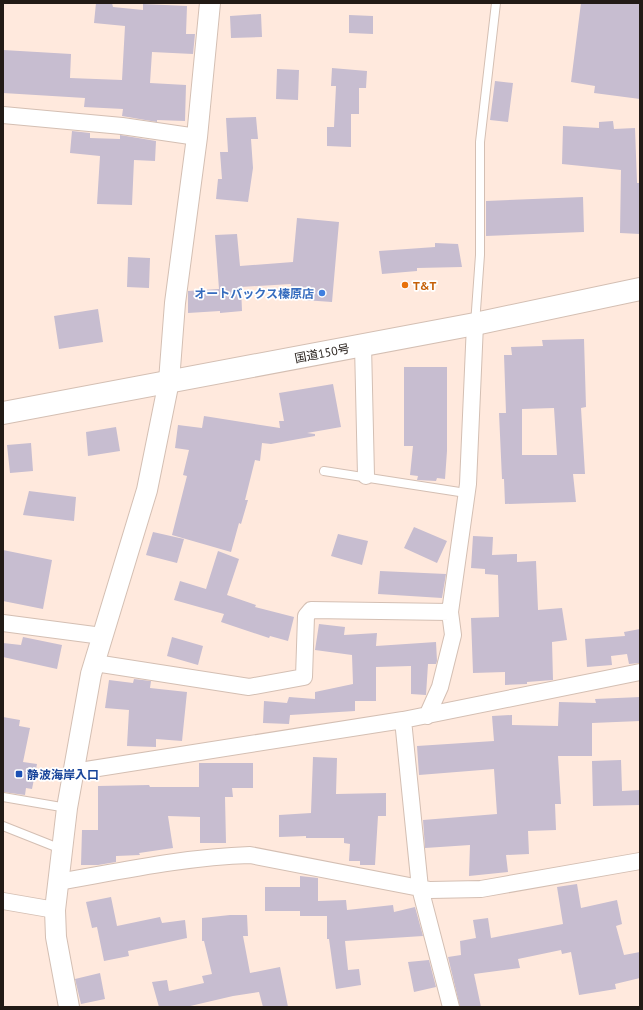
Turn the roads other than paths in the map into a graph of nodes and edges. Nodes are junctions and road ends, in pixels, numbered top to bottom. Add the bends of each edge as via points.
1 (210, 3) edge
2 (496, 3) edge
3 (3, 115) edge
4 (197, 137) junction
5 (640, 289) edge
6 (475, 324) junction
7 (363, 346) junction
8 (169, 381) junction
9 (3, 413) edge
10 (324, 470) dead end
11 (366, 476) junction
12 (466, 493) junction
13 (450, 612) junction
14 (3, 623) edge
15 (102, 636) junction
16 (95, 663) junction
17 (640, 672) edge
18 (427, 716) junction
19 (403, 720) junction
20 (73, 772) junction
21 (3, 797) edge
22 (67, 808) junction
23 (3, 826) edge
24 (62, 849) junction
25 (640, 861) edge
26 (58, 882) junction
27 (420, 888) junction
28 (3, 901) edge
29 (55, 910) junction
30 (69, 1007) edge
31 (451, 1007) edge

1 - 4 street
2 - 6 lane via 480,142 480,255
3 - 4 street via 122,126
4 - 8 street
5 - 6 highway, 国道150号
6 - 7 highway, 国道150号
6 - 12 street
7 - 8 highway, 国道150号
7 - 11 street
8 - 9 highway, 国道150号
8 - 15 street via 147,490
10 - 11 lane
11 - 12 lane
12 - 13 street
13 - 16 street via 311,610 306,616 304,677 249,687
13 - 18 street via 453,635 440,687
14 - 15 street
15 - 16 street
16 - 20 street
17 - 18 street
18 - 19 street
19 - 20 street
19 - 27 street
20 - 22 street
21 - 22 lane
22 - 24 street
23 - 24 lane
24 - 26 street
25 - 27 street via 481,889
26 - 27 street via 155,865 250,855
26 - 29 street
27 - 31 street
28 - 29 street
29 - 30 street via 56,938

